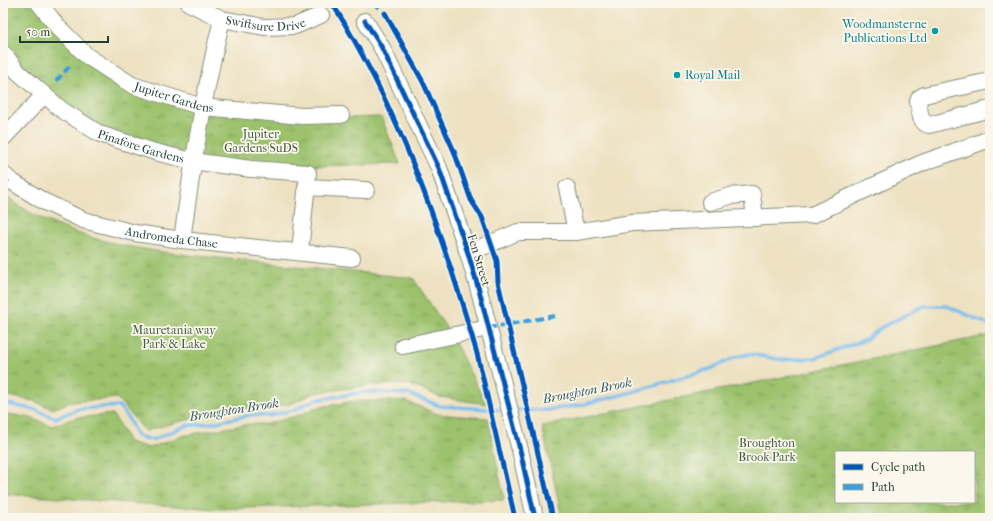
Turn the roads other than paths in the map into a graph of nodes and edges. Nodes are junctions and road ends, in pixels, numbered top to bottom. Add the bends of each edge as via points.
1 (39, 3) edge
2 (189, 3) edge
3 (321, 14) dead end
4 (222, 19) junction
5 (365, 21) dead end
6 (3, 54) edge
7 (990, 81) edge
8 (44, 95) junction
9 (202, 107) junction
10 (990, 109) edge
11 (341, 115) dead end
12 (3, 138) edge
13 (990, 139) edge
14 (192, 161) junction
15 (3, 174) edge
16 (307, 180) junction
17 (568, 188) dead end
18 (366, 190) dead end
19 (710, 202) dead end
20 (755, 218) junction
21 (576, 232) junction
22 (182, 240) junction
23 (300, 252) junction
24 (468, 253) junction
25 (352, 258) dead end
26 (488, 328) junction
27 (403, 346) dead end
28 (535, 518) edge

1 - 9 street, Jupiter Gardens via 56,26 87,56 132,85
2 - 4 street, Swiftsure Drive
3 - 4 street, Swiftsure Drive via 295,26 264,27
4 - 9 street
5 - 24 street, Fen Street via 381,46 439,168
6 - 8 street, Pinafore Gardens via 18,72
7 - 10 street via 924,95 918,101 922,121 929,125
8 - 12 street
8 - 14 street, Pinafore Gardens via 62,110 100,134
9 - 11 street, Jupiter Gardens via 302,116
9 - 14 street
13 - 20 street via 922,163 812,215
14 - 16 street, Pinafore Gardens
14 - 22 street
15 - 22 street, Andromeda Chase via 43,201 83,220 135,233
16 - 18 street, Pinafore Gardens
16 - 23 street
17 - 21 street
19 - 20 street via 730,196 752,194
20 - 21 street via 632,223
21 - 24 street via 518,232
22 - 23 street, Andromeda Chase
23 - 25 street, Andromeda Chase
24 - 26 street, Fen Street
26 - 27 street
26 - 28 street, Fen Street

